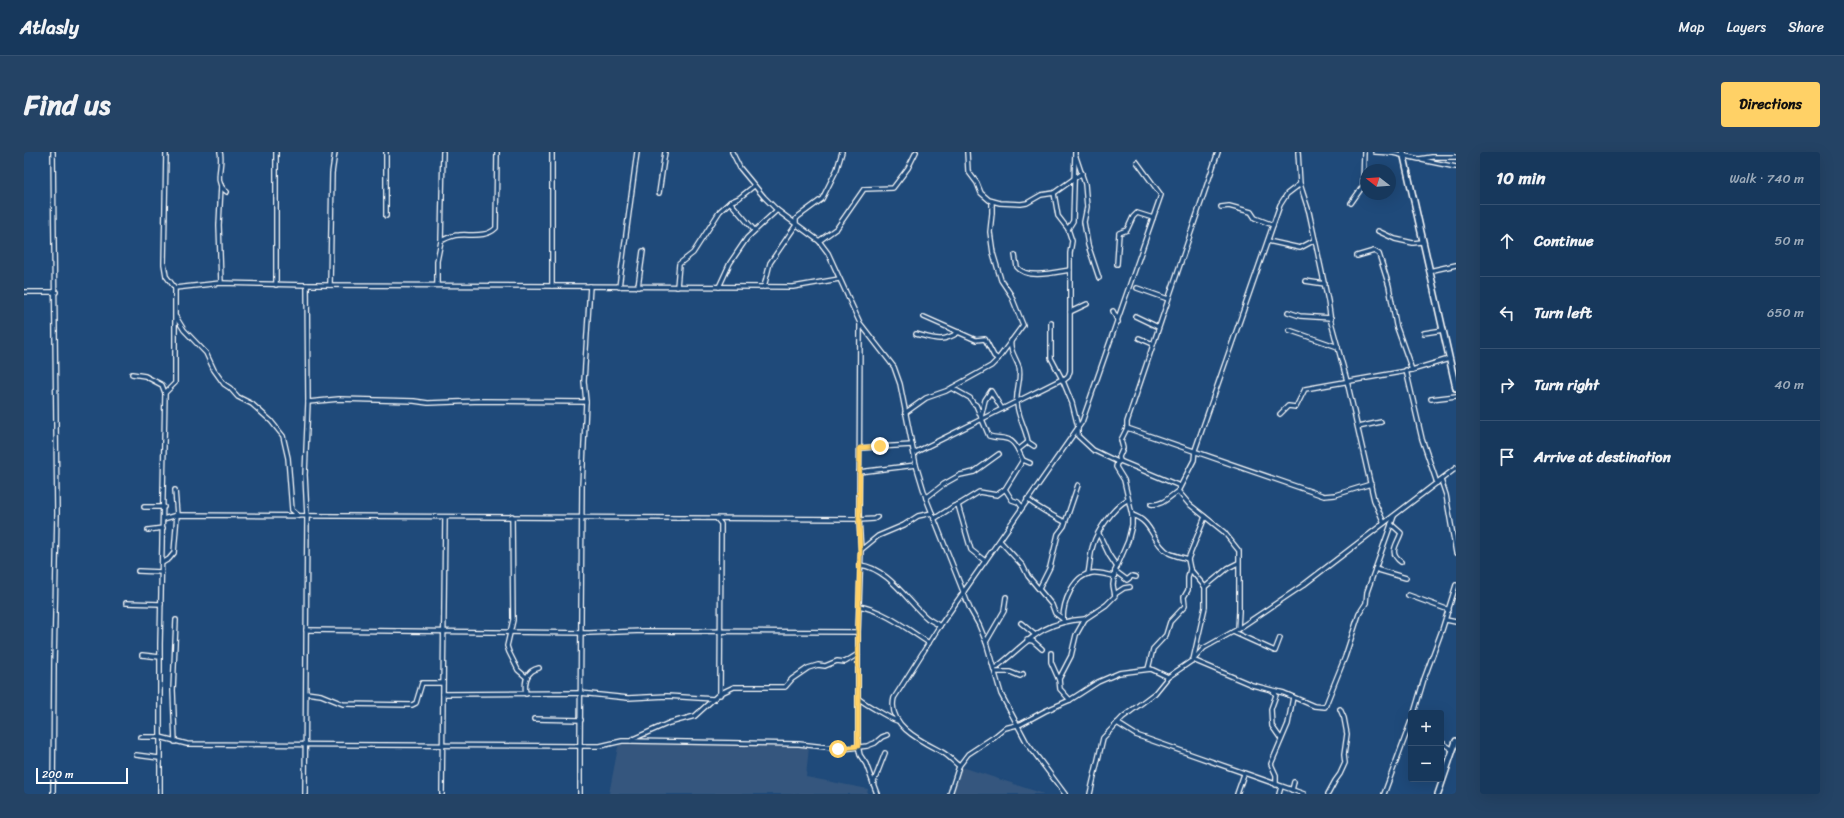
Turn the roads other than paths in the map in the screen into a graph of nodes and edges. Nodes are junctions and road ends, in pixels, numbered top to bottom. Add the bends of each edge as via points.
1 (53, 152) edge
2 (166, 152) edge
3 (220, 152) edge
4 (276, 152) edge
5 (335, 152) edge
6 (386, 152) edge
7 (443, 152) edge
8 (497, 152) edge
9 (552, 152) edge
10 (637, 152) edge
11 (665, 152) edge
12 (732, 152) edge
13 (842, 152) edge
14 (916, 152) edge
15 (967, 152) edge
16 (1218, 152) edge
17 (1298, 152) edge
18 (1364, 152) edge
19 (1375, 152) edge
20 (1075, 154) edge
21 (1404, 154) edge
22 (1456, 157) edge
23 (1419, 159) junction
24 (1137, 162) dead end
25 (1456, 167) edge
26 (1082, 173) junction
27 (1075, 179) junction
28 (1300, 184) junction
29 (221, 185) junction
30 (754, 186) junction
31 (227, 192) dead end
32 (659, 193) dead end
33 (1054, 193) junction
34 (992, 201) junction
35 (730, 202) junction
36 (1351, 203) dead end
37 (1221, 207) dead end
38 (777, 210) junction
39 (386, 216) dead end
40 (1153, 218) junction
41 (796, 224) junction
42 (1273, 225) junction
43 (1068, 229) junction
44 (754, 230) junction
45 (1378, 231) dead end
46 (1315, 240) junction
47 (441, 241) junction
48 (819, 241) junction
49 (1268, 241) junction
50 (1422, 242) junction
51 (643, 251) dead end
52 (1015, 255) dead end
53 (1357, 256) dead end
54 (1117, 264) dead end
55 (1456, 265) edge
56 (1070, 270) junction
57 (1429, 271) junction
58 (1098, 278) dead end
59 (839, 279) junction
60 (1305, 281) dead end
61 (221, 283) junction
62 (1325, 284) junction
63 (276, 285) junction
64 (307, 285) junction
65 (330, 285) junction
66 (437, 285) junction
67 (552, 286) junction
68 (590, 286) junction
69 (619, 287) junction
70 (638, 287) junction
71 (677, 287) junction
72 (719, 287) junction
73 (764, 287) junction
74 (175, 288) junction
75 (1137, 288) dead end
76 (24, 292) edge
77 (56, 292) junction
78 (1168, 299) junction
79 (1087, 304) dead end
80 (1113, 311) dead end
81 (1070, 312) junction
82 (1288, 312) dead end
83 (176, 316) junction
84 (1135, 316) dead end
85 (924, 317) dead end
86 (1331, 318) junction
87 (1051, 322) dead end
88 (1118, 322) junction
89 (860, 323) junction
90 (1158, 327) junction
91 (1289, 330) dead end
92 (1443, 330) junction
93 (959, 332) junction
94 (1424, 333) dead end
95 (916, 334) dead end
96 (1139, 338) dead end
97 (1012, 340) junction
98 (1153, 344) junction
99 (1338, 347) junction
100 (998, 359) junction
101 (1449, 359) junction
102 (1406, 370) junction
103 (1412, 370) junction
104 (132, 374) dead end
105 (1063, 380) junction
106 (1347, 381) junction
107 (952, 388) junction
108 (1456, 388) edge
109 (165, 393) junction
110 (1456, 396) edge
111 (1431, 398) dead end
112 (308, 402) junction
113 (586, 402) junction
114 (1016, 402) junction
115 (1002, 409) junction
116 (905, 412) junction
117 (1280, 414) dead end
118 (981, 418) junction
119 (1381, 422) dead end
120 (1078, 427) junction
121 (1358, 427) junction
122 (1127, 428) junction
123 (1028, 442) junction
124 (912, 445) junction
125 (1034, 446) dead end
126 (860, 448) junction
127 (1018, 450) junction
128 (1195, 450) junction
129 (914, 453) junction
130 (1202, 453) junction
131 (999, 454) dead end
132 (1023, 460) junction
133 (1194, 460) junction
134 (1120, 461) junction
135 (1030, 463) dead end
136 (916, 465) junction
137 (1456, 468) edge
138 (859, 472) junction
139 (1441, 480) junction
140 (1437, 483) junction
141 (1371, 484) junction
142 (1078, 485) dead end
143 (1180, 486) junction
144 (1005, 489) junction
145 (175, 490) dead end
146 (1178, 490) junction
147 (926, 498) junction
148 (1028, 499) junction
149 (1127, 500) junction
150 (959, 504) junction
151 (1151, 504) dead end
152 (144, 507) dead end
153 (164, 507) junction
154 (1022, 507) junction
155 (932, 513) junction
156 (1132, 515) junction
157 (176, 516) junction
158 (299, 516) junction
159 (307, 516) junction
160 (512, 516) junction
161 (1394, 516) junction
162 (444, 517) junction
163 (877, 517) dead end
164 (1205, 517) junction
165 (583, 518) junction
166 (163, 519) junction
167 (859, 519) junction
168 (934, 519) junction
169 (719, 520) junction
170 (1065, 522) junction
171 (1384, 523) junction
172 (1391, 524) junction
173 (163, 528) junction
174 (148, 530) dead end
175 (1099, 534) junction
176 (1000, 541) junction
177 (860, 550) junction
178 (1456, 553) edge
179 (1188, 559) junction
180 (985, 561) junction
181 (1401, 562) dead end
182 (162, 563) junction
183 (1238, 563) junction
184 (860, 565) junction
185 (1190, 568) junction
186 (1375, 569) junction
187 (1115, 571) junction
188 (138, 572) dead end
189 (162, 572) junction
190 (1088, 574) junction
191 (1136, 577) dead end
192 (1406, 578) dead end
193 (1127, 580) junction
194 (1456, 586) edge
195 (1205, 587) junction
196 (1038, 589) junction
197 (963, 592) junction
198 (1115, 594) junction
199 (1408, 595) dead end
200 (1006, 597) dead end
201 (126, 603) dead end
202 (161, 604) junction
203 (859, 606) junction
204 (1449, 610) junction
205 (1084, 619) junction
206 (176, 620) dead end
207 (1063, 620) junction
208 (1446, 620) junction
209 (1456, 622) edge
210 (1021, 623) dead end
211 (940, 626) junction
212 (1238, 629) junction
213 (306, 630) junction
214 (443, 631) junction
215 (509, 631) junction
216 (581, 632) junction
217 (720, 632) junction
218 (858, 632) junction
219 (1232, 632) junction
220 (1034, 634) junction
221 (1280, 638) dead end
222 (1027, 640) junction
223 (986, 642) junction
224 (928, 643) junction
225 (1042, 649) dead end
226 (1051, 653) dead end
227 (858, 654) junction
228 (142, 655) dead end
229 (160, 656) junction
230 (1193, 660) junction
231 (539, 668) dead end
232 (1148, 669) junction
233 (995, 670) junction
234 (1023, 674) dead end
235 (526, 678) junction
236 (1168, 678) junction
237 (1059, 680) junction
238 (443, 683) junction
239 (1273, 691) junction
240 (580, 693) junction
241 (306, 694) junction
242 (443, 694) junction
243 (526, 694) junction
244 (720, 694) junction
245 (1293, 697) junction
246 (714, 699) junction
247 (859, 699) junction
248 (1070, 700) junction
249 (1340, 709) dead end
250 (1415, 710) edge
251 (534, 719) dead end
252 (581, 720) junction
253 (898, 721) junction
254 (1117, 723) junction
255 (1017, 725) junction
256 (1408, 734) edge
257 (887, 735) dead end
258 (141, 737) dead end
259 (160, 737) junction
260 (1281, 739) junction
261 (631, 741) junction
262 (1456, 741) edge
263 (175, 742) junction
264 (1444, 744) edge
265 (306, 745) junction
266 (443, 745) junction
267 (580, 746) junction
268 (858, 746) junction
269 (1453, 750) junction
270 (885, 753) dead end
271 (136, 755) dead end
272 (159, 758) junction
273 (959, 766) junction
274 (1244, 774) junction
275 (1294, 782) dead end
276 (873, 785) junction
277 (1276, 785) junction
278 (1281, 787) junction
279 (1292, 790) junction
280 (53, 794) edge
281 (160, 794) edge
282 (305, 794) edge
283 (442, 794) edge
284 (580, 794) edge
285 (877, 794) edge
286 (950, 794) edge
287 (1065, 794) edge
288 (1090, 794) edge
289 (1238, 794) edge
290 (1279, 794) edge
291 (1304, 794) edge
292 (1328, 794) edge
293 (1384, 794) edge
294 (1438, 794) edge

1 - 77 street
2 - 74 street via 164,264 166,276
3 - 29 street via 218,178
4 - 63 street
5 - 65 street via 332,173
6 - 39 street
7 - 47 street
8 - 47 street via 496,228 488,233 474,236 458,235
9 - 67 street
10 - 69 street
11 - 32 street
12 - 30 street
13 - 41 street via 822,200 802,212
14 - 48 street via 893,188 864,189 837,228
15 - 34 street via 968,171 981,193
16 - 78 street
17 - 28 street
18 - 36 street via 1363,186
19 - 21 street
20 - 26 street
20 - 27 street
21 - 23 street
21 - 50 street
22 - 23 street
23 - 25 street
24 - 40 street via 1161,194
26 - 27 street
26 - 58 street via 1086,184 1084,222
27 - 33 street
27 - 43 street via 1073,220
28 - 42 street via 1287,194
28 - 46 street
29 - 31 street
29 - 61 street
30 - 35 street
30 - 38 street
33 - 34 street via 1040,195 1021,204
33 - 43 street via 1058,216
34 - 97 street via 990,239 993,253 1001,280 1018,309 1023,324
35 - 44 street
35 - 71 street via 717,215 693,253 678,264
37 - 42 street via 1229,206 1251,212 1255,218
38 - 41 street
38 - 44 street
40 - 54 street via 1137,213 1127,230 1119,233
40 - 88 street
41 - 48 street
41 - 73 street via 770,263
42 - 49 street
43 - 56 street via 1072,241
44 - 72 street via 730,263
45 - 50 street via 1395,239
46 - 49 street via 1300,248
46 - 62 street
47 - 66 street via 437,262
48 - 59 street via 828,253
49 - 128 street
50 - 57 street
51 - 70 street
52 - 56 street via 1018,267 1026,273 1038,275
53 - 103 street via 1374,251 1379,254 1389,286 1396,325
55 - 57 street
56 - 81 street
57 - 92 street
59 - 73 street via 801,286
59 - 89 street
60 - 62 street
61 - 63 street
61 - 74 street
62 - 86 street
63 - 64 street
64 - 65 street
64 - 112 street
65 - 66 street
66 - 67 street
67 - 68 street
68 - 69 street
68 - 113 street via 584,381
69 - 70 street
70 - 71 street
71 - 72 street
72 - 73 street
74 - 83 street
75 - 78 street
76 - 77 street
77 - 280 street via 58,513
78 - 90 street
79 - 81 street
80 - 88 street
81 - 105 street via 1070,371 1068,377
82 - 86 street via 1300,316
83 - 109 street via 175,383
83 - 158 street via 184,330 206,353 224,384 238,397 252,404 283,436 288,458 292,510
84 - 90 street
85 - 93 street
86 - 99 street
87 - 105 street via 1051,356
88 - 120 street via 1085,416
89 - 116 street via 894,368
89 - 126 street
90 - 98 street
91 - 99 street
92 - 94 street
92 - 101 street
93 - 95 street via 940,340
93 - 100 street via 976,340 985,339
96 - 98 street
97 - 100 street
97 - 114 street via 1010,345 1019,367 1020,378
98 - 122 street
99 - 106 street
100 - 107 street via 991,366
101 - 103 street
101 - 108 street
102 - 103 street
102 - 106 street
102 - 140 street via 1422,439
104 - 109 street via 145,376 162,385
105 - 114 street
105 - 120 street
106 - 117 street via 1305,389 1296,407 1288,406
106 - 121 street
107 - 116 street via 926,398
107 - 118 street via 970,398
109 - 153 street
110 - 111 street
112 - 113 street via 339,399 414,400 428,403
112 - 159 street via 304,475
113 - 165 street
114 - 115 street
114 - 123 street
115 - 118 street
115 - 118 street via 991,391 985,400
116 - 124 street
118 - 127 street via 989,436 1004,437
118 - 129 street
119 - 121 street
120 - 134 street via 1078,436 1092,450
120 - 148 street
121 - 141 street
122 - 128 street
122 - 134 street via 1121,440 1123,448
123 - 125 street
123 - 127 street
124 - 126 street
124 - 129 street
126 - 138 street
127 - 132 street
128 - 130 street
128 - 133 street
129 - 136 street
130 - 133 street
130 - 141 street via 1324,496
131 - 147 street via 974,472 944,484
132 - 135 street
132 - 144 street
133 - 143 street
134 - 143 street
134 - 149 street via 1116,465 1116,470 1124,480
136 - 138 street
136 - 147 street
137 - 139 street
138 - 167 street
139 - 140 street
139 - 178 street
140 - 161 street
141 - 171 street via 1376,506
142 - 170 street
143 - 146 street
144 - 150 street via 997,495 979,492
144 - 154 street via 1012,500
145 - 157 street
146 - 151 street via 1157,506
146 - 164 street via 1184,499
147 - 155 street
148 - 154 street
148 - 170 street via 1044,512
149 - 156 street
149 - 175 street via 1114,510
150 - 168 street
150 - 180 street via 957,507 972,550
152 - 153 street
153 - 166 street
154 - 176 street
155 - 168 street
155 - 177 street via 918,516 904,526 878,536
156 - 179 street via 1146,522 1166,551
156 - 187 street via 1130,534
157 - 158 street
157 - 166 street
157 - 182 street via 174,553
158 - 159 street
159 - 162 street
159 - 213 street
160 - 162 street
160 - 165 street
160 - 215 street via 513,620
161 - 171 street
161 - 172 street
162 - 214 street
163 - 167 street
164 - 179 street
164 - 183 street via 1231,540 1240,554
165 - 169 street
165 - 216 street
166 - 173 street
167 - 169 street
167 - 177 street
168 - 197 street
169 - 217 street
170 - 196 street via 1058,534 1050,567
171 - 212 street via 1302,586
172 - 181 street via 1401,533 1393,554
172 - 186 street
173 - 174 street
173 - 182 street
175 - 187 street
175 - 190 street via 1093,544
176 - 180 street
176 - 196 street via 1023,566
177 - 184 street
179 - 185 street
180 - 197 street
182 - 189 street
183 - 195 street
183 - 212 street
184 - 203 street
184 - 211 street via 878,572 905,593 927,618
185 - 195 street
185 - 232 street via 1188,590 1184,597 1185,606 1170,622 1166,635 1153,649
186 - 192 street
186 - 245 street via 1366,603 1359,614 1328,704 1321,708
187 - 190 street
187 - 193 street
187 - 198 street
188 - 189 street
189 - 202 street
190 - 207 street via 1076,582 1072,589 1064,608
191 - 193 street via 1132,576
193 - 198 street via 1128,587
194 - 204 street
195 - 230 street via 1205,607
196 - 207 street via 1052,605 1054,613
197 - 211 street
197 - 223 street
198 - 205 street via 1106,605
199 - 204 street
200 - 223 street via 1004,611
201 - 202 street
202 - 229 street
203 - 218 street
203 - 224 street via 889,617
204 - 208 street
205 - 207 street
205 - 237 street via 1071,656
206 - 263 street via 173,690
207 - 220 street
208 - 209 street
208 - 250 street
210 - 220 street
211 - 224 street
212 - 219 street
213 - 214 street
213 - 241 street
214 - 215 street
214 - 238 street
215 - 216 street
215 - 235 street via 509,652 518,670
216 - 217 street
216 - 240 street
217 - 218 street
217 - 244 street
218 - 227 street
219 - 221 street via 1275,651
219 - 230 street via 1204,648
220 - 222 street
222 - 225 street via 1033,641
222 - 233 street
223 - 233 street
224 - 253 street via 894,698 893,710
226 - 237 street via 1052,666
227 - 244 street via 845,662 837,661 825,666 808,668 785,687 737,686
227 - 247 street
228 - 229 street
229 - 259 street
230 - 236 street
230 - 239 street
231 - 235 street via 530,672
232 - 236 street
232 - 248 street via 1119,673 1098,682
233 - 234 street via 1020,676
233 - 255 street via 1001,694
235 - 243 street
236 - 254 street via 1155,693
237 - 248 street via 1060,689
238 - 241 street via 422,683 416,702 412,705 343,704 321,695
238 - 242 street
239 - 245 street
239 - 260 street via 1276,695 1271,709 1272,726
240 - 243 street
240 - 246 street via 628,698 667,696
240 - 252 street
241 - 265 street
242 - 243 street
242 - 266 street
244 - 246 street
245 - 260 street via 1288,724
246 - 261 street via 695,716 670,723
247 - 253 street
247 - 268 street
248 - 255 street
249 - 292 street via 1347,734 1345,763
251 - 252 street
252 - 267 street
253 - 273 street via 913,736 943,752
254 - 274 street via 1136,735
254 - 288 street via 1107,732 1100,745
255 - 273 street via 1005,728 972,751
255 - 287 street
256 - 293 street
257 - 268 street via 875,743
258 - 259 street
259 - 263 street
259 - 272 street
260 - 277 street via 1271,764 1276,775
261 - 267 street
261 - 268 street via 799,744 842,749
262 - 269 street
263 - 265 street
264 - 269 street
265 - 266 street
265 - 282 street
266 - 267 street
266 - 283 street
267 - 284 street
268 - 276 street
269 - 294 street
270 - 276 street
271 - 272 street
272 - 281 street
273 - 286 street
274 - 277 street
274 - 289 street
275 - 279 street
276 - 285 street
277 - 278 street
278 - 279 street
278 - 290 street
279 - 291 street

